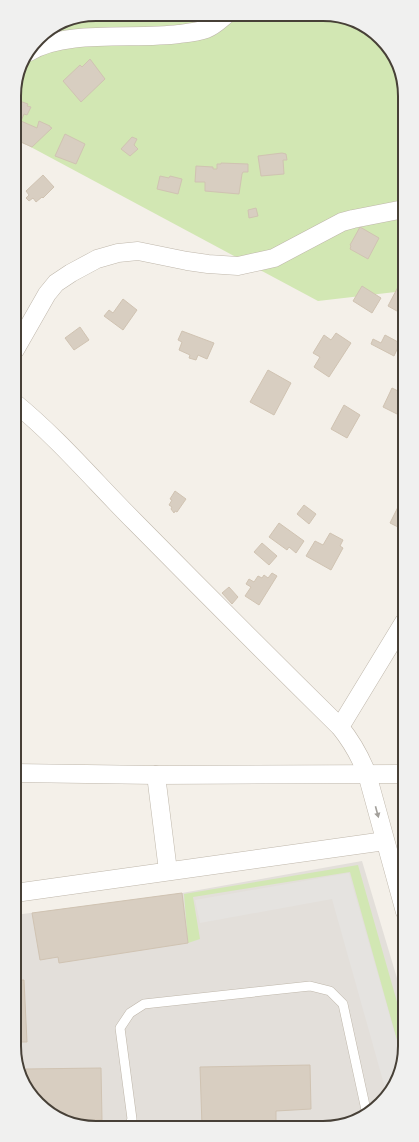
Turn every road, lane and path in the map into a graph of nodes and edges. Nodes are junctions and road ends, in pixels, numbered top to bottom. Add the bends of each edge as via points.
1 (219, 21) edge
2 (41, 46) edge
3 (398, 210) edge
4 (21, 340) edge
5 (21, 408) edge
6 (398, 632) edge
7 (340, 727) junction
8 (21, 774) edge
9 (367, 774) junction
10 (398, 774) edge
11 (156, 775) junction
12 (385, 841) junction
13 (168, 872) junction
14 (398, 887) edge
15 (21, 892) edge
16 (365, 1107) edge
17 (131, 1121) edge

1 - 2 street via 199,31 162,36 87,38
3 - 4 street via 353,218 274,258 238,266 187,261 138,251 97,259 56,283
5 - 7 street via 60,443
6 - 7 street
7 - 9 street via 354,746
8 - 11 street
9 - 10 street
9 - 11 street
9 -> 12 street
11 - 13 street
12 - 13 street
12 - 14 street
13 - 15 street
16 - 17 lane via 343,1004 330,991 310,986 144,1004 130,1013 120,1028

